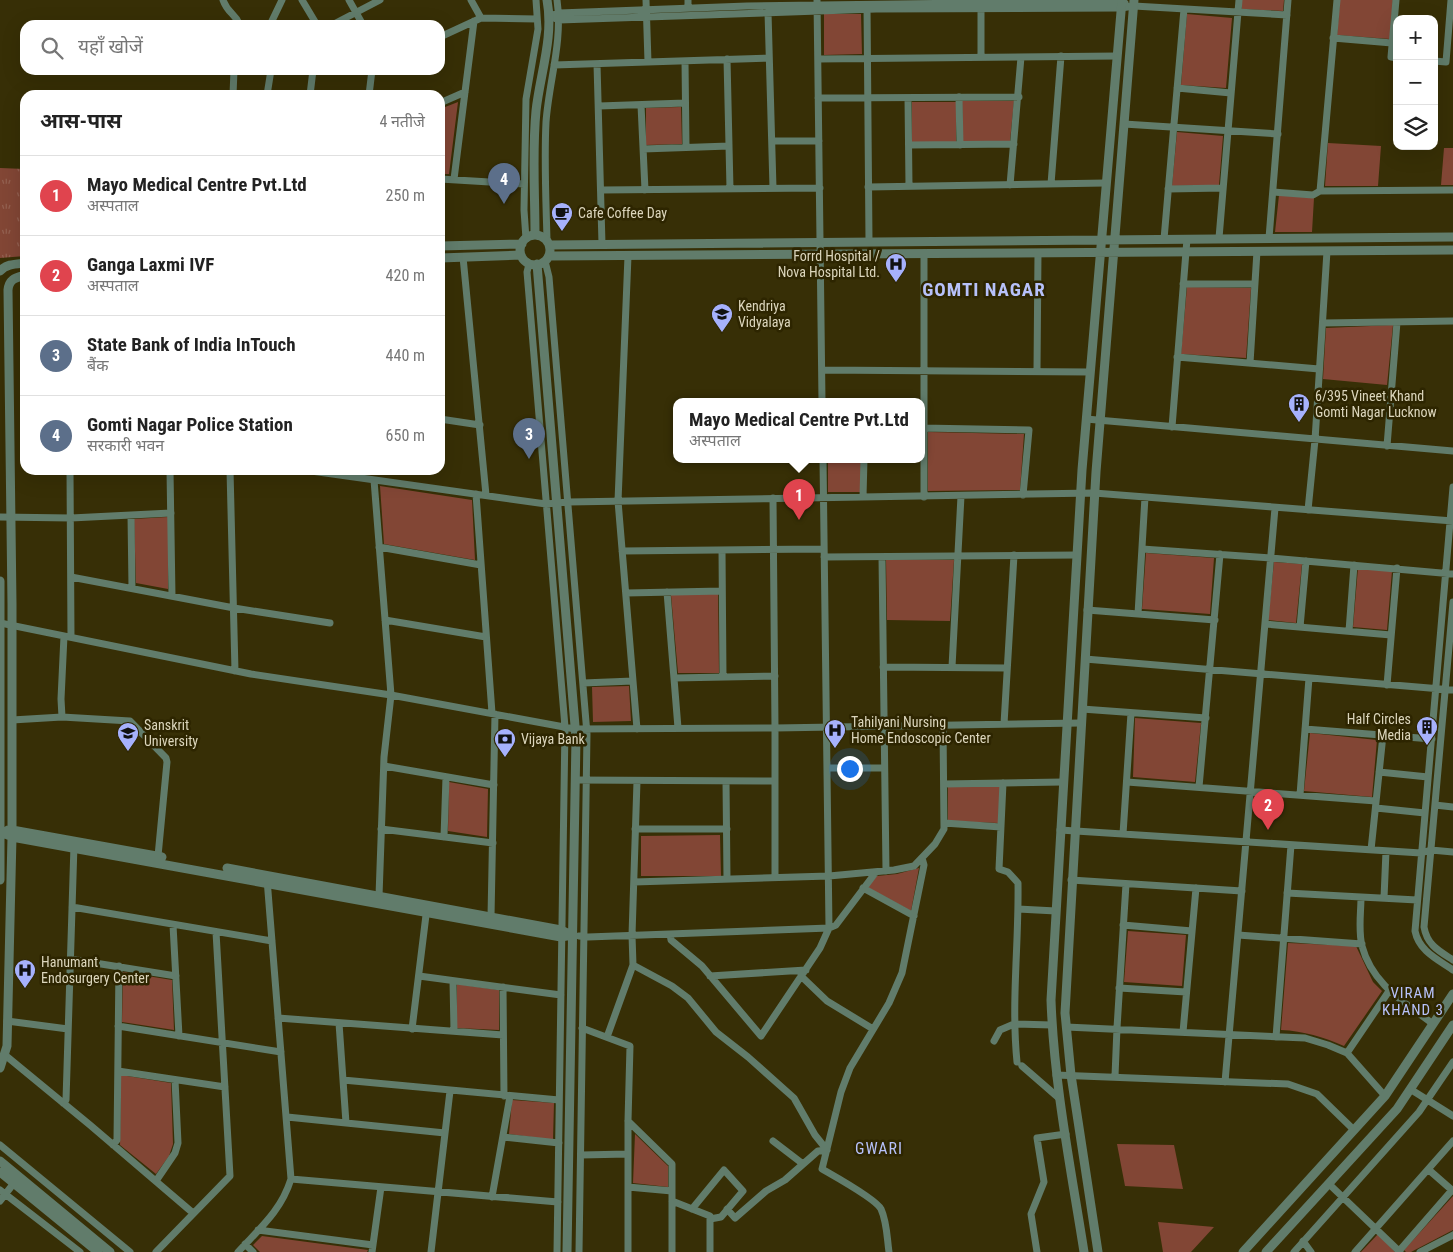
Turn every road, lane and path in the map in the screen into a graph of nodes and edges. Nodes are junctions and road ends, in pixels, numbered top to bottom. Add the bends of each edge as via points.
1 (223, 0) edge
2 (282, 0) edge
3 (302, 0) edge
4 (349, 0) edge
5 (380, 0) edge
6 (471, 0) edge
7 (536, 0) edge
8 (558, 0) edge
9 (646, 0) edge
10 (688, 0) edge
11 (1239, 0) edge
12 (1288, 0) edge
13 (1336, 0) edge
14 (1396, 0) edge
15 (1452, 0) edge
16 (1017, 1) edge
17 (1121, 3) edge
18 (1134, 3) edge
19 (981, 4) edge
20 (817, 5) edge
21 (867, 5) edge
22 (548, 8) edge
23 (688, 8) junction
24 (1184, 9) junction
25 (536, 10) junction
26 (356, 12) junction
27 (768, 12) junction
28 (1238, 12) junction
29 (646, 13) junction
30 (1287, 15) junction
31 (559, 16) junction
32 (537, 19) junction
33 (238, 20) edge
34 (272, 20) edge
35 (314, 20) edge
36 (341, 20) edge
37 (360, 20) edge
38 (478, 20) junction
39 (445, 35) edge
40 (1333, 38) junction
41 (1392, 43) junction
42 (1450, 46) edge
43 (1021, 56) junction
44 (1061, 56) junction
45 (1116, 56) junction
46 (981, 57) junction
47 (769, 58) junction
48 (867, 58) junction
49 (1393, 58) edge
50 (727, 59) junction
51 (818, 59) junction
52 (685, 61) junction
53 (1438, 61) edge
54 (648, 62) junction
55 (597, 64) junction
56 (554, 65) junction
57 (234, 75) edge
58 (270, 75) edge
59 (312, 75) edge
60 (371, 75) edge
61 (1177, 88) junction
62 (233, 90) edge
63 (268, 90) edge
64 (311, 90) edge
65 (370, 90) edge
66 (465, 92) junction
67 (1231, 93) junction
68 (1019, 97) junction
69 (818, 98) junction
70 (867, 98) junction
71 (908, 98) junction
72 (959, 98) junction
73 (445, 101) edge
74 (685, 103) junction
75 (641, 105) junction
76 (599, 106) junction
77 (1124, 124) junction
78 (1174, 127) junction
79 (1228, 130) junction
80 (1278, 134) junction
81 (772, 141) junction
82 (819, 141) junction
83 (1014, 144) junction
84 (909, 145) junction
85 (960, 145) junction
86 (729, 146) junction
87 (686, 147) junction
88 (643, 149) junction
89 (445, 179) edge
90 (454, 179) junction
91 (1105, 183) junction
92 (524, 184) junction
93 (1051, 184) junction
94 (1010, 185) junction
95 (909, 186) junction
96 (868, 187) junction
97 (774, 188) junction
98 (820, 188) junction
99 (1168, 188) junction
100 (1223, 188) junction
101 (730, 189) junction
102 (602, 190) junction
103 (645, 190) junction
104 (1453, 190) edge
105 (1320, 191) junction
106 (1273, 192) junction
107 (535, 235) junction
108 (1453, 237) edge
109 (1186, 238) junction
110 (1219, 238) junction
111 (1269, 238) junction
112 (1101, 239) junction
113 (1115, 239) junction
114 (1164, 239) junction
115 (524, 241) junction
116 (820, 242) junction
117 (869, 242) junction
118 (548, 243) junction
119 (602, 244) junction
120 (445, 246) edge
121 (1453, 250) edge
122 (1257, 251) junction
123 (1327, 251) junction
124 (1100, 252) junction
125 (1114, 252) junction
126 (1186, 252) junction
127 (924, 253) junction
128 (1038, 253) junction
129 (521, 255) junction
130 (820, 255) junction
131 (628, 256) junction
132 (463, 257) junction
133 (445, 258) edge
134 (540, 261) junction
135 (20, 263) edge
136 (0, 271) edge
137 (20, 277) edge
138 (1183, 284) junction
139 (1255, 284) junction
140 (1453, 321) edge
141 (1397, 322) junction
142 (1322, 323) junction
143 (1177, 357) junction
144 (1250, 363) junction
145 (1320, 369) junction
146 (822, 370) junction
147 (924, 371) junction
148 (1037, 372) junction
149 (1090, 372) junction
150 (822, 398) edge
151 (924, 398) edge
152 (445, 420) edge
153 (1086, 420) junction
154 (1100, 421) junction
155 (480, 425) junction
156 (1172, 427) junction
157 (925, 428) edge
158 (1315, 440) junction
159 (1387, 446) junction
160 (1453, 451) edge
161 (823, 463) edge
162 (864, 463) edge
163 (924, 463) edge
164 (70, 475) edge
165 (170, 475) edge
166 (230, 475) edge
167 (359, 475) edge
168 (374, 480) junction
169 (1453, 486) edge
170 (1094, 493) junction
171 (476, 494) junction
172 (1023, 495) junction
173 (1080, 495) junction
174 (486, 496) junction
175 (924, 496) junction
176 (961, 496) junction
177 (863, 497) junction
178 (1145, 497) junction
179 (773, 498) junction
180 (823, 498) junction
181 (618, 501) junction
182 (568, 502) junction
183 (557, 503) junction
184 (546, 504) junction
185 (1275, 508) junction
186 (1308, 510) junction
187 (171, 513) junction
188 (131, 515) junction
189 (0, 517) edge
190 (11, 517) junction
191 (70, 518) junction
192 (1452, 521) edge
193 (379, 547) junction
194 (774, 549) junction
195 (824, 549) junction
196 (1142, 549) junction
197 (622, 550) junction
198 (722, 550) junction
199 (1220, 554) junction
200 (1014, 555) junction
201 (1076, 555) junction
202 (882, 556) junction
203 (958, 556) junction
204 (824, 557) junction
205 (1271, 558) junction
206 (1306, 561) junction
207 (481, 565) junction
208 (1354, 565) junction
209 (1397, 568) junction
210 (1450, 574) edge
211 (71, 577) junction
212 (0, 580) edge
213 (132, 588) junction
214 (722, 591) junction
215 (667, 592) junction
216 (626, 593) junction
217 (172, 596) junction
218 (1453, 602) edge
219 (234, 608) junction
220 (1088, 610) junction
221 (1138, 614) junction
222 (385, 620) junction
223 (1215, 620) junction
224 (0, 623) edge
225 (330, 623) dead end
226 (1265, 624) junction
227 (12, 625) junction
228 (1300, 627) junction
229 (1349, 631) junction
230 (1391, 635) junction
231 (67, 636) junction
232 (486, 637) junction
233 (1085, 659) junction
234 (883, 667) junction
235 (952, 667) junction
236 (1007, 668) junction
237 (1210, 669) junction
238 (235, 671) junction
239 (1260, 674) junction
240 (775, 676) junction
241 (723, 677) junction
242 (674, 678) junction
243 (1310, 678) junction
244 (633, 681) junction
245 (583, 683) junction
246 (1387, 685) junction
247 (1436, 689) junction
248 (1450, 690) edge
249 (391, 695) junction
250 (1082, 709) junction
251 (1131, 712) junction
252 (494, 714) junction
253 (62, 717) junction
254 (1206, 718) junction
255 (12, 720) junction
256 (1081, 722) junction
257 (1066, 723) junction
258 (1004, 724) junction
259 (943, 725) junction
260 (884, 726) junction
261 (826, 727) junction
262 (570, 728) junction
263 (678, 728) junction
264 (776, 728) junction
265 (587, 729) junction
266 (637, 729) junction
267 (1305, 729) junction
268 (1383, 735) junction
269 (1432, 739) junction
270 (384, 766) junction
271 (827, 768) junction
272 (884, 768) junction
273 (1379, 772) junction
274 (446, 777) junction
275 (1428, 777) junction
276 (575, 780) junction
277 (586, 780) junction
278 (637, 781) junction
279 (726, 781) junction
280 (775, 781) junction
281 (1063, 782) junction
282 (1127, 782) junction
283 (1003, 783) junction
284 (944, 784) junction
285 (494, 785) junction
286 (1199, 788) junction
287 (1250, 791) junction
288 (1300, 795) junction
289 (1376, 805) junction
290 (1435, 806) junction
291 (1453, 807) edge
292 (1425, 813) junction
293 (944, 823) junction
294 (1001, 826) junction
295 (381, 829) junction
296 (635, 829) junction
297 (726, 829) junction
298 (1060, 830) junction
299 (1074, 831) junction
300 (1, 832) edge
301 (12, 833) junction
302 (1124, 834) junction
303 (444, 837) junction
304 (1246, 842) junction
305 (493, 843) junction
306 (74, 844) junction
307 (1291, 845) junction
308 (1372, 850) junction
309 (1430, 850) junction
310 (1386, 851) junction
311 (1453, 852) edge
312 (1421, 853) junction
313 (158, 856) junction
314 (922, 858) junction
315 (886, 871) junction
316 (876, 872) junction
317 (829, 876) junction
318 (775, 877) junction
319 (267, 879) junction
320 (727, 879) junction
321 (0, 880) edge
322 (1072, 880) junction
323 (634, 882) junction
324 (1126, 884) junction
325 (863, 888) junction
326 (1196, 888) junction
327 (1242, 891) junction
328 (1287, 893) junction
329 (379, 896) junction
330 (1361, 897) junction
331 (1384, 898) junction
332 (1417, 900) junction
333 (72, 907) junction
334 (426, 908) junction
335 (1018, 909) junction
336 (1056, 911) junction
337 (914, 916) junction
338 (491, 917) junction
339 (173, 924) junction
340 (1124, 925) junction
341 (829, 928) junction
342 (1192, 931) junction
343 (216, 932) junction
344 (562, 934) junction
345 (670, 934) junction
346 (572, 935) junction
347 (632, 935) junction
348 (1238, 935) junction
349 (583, 936) junction
350 (1284, 938) junction
351 (272, 941) junction
352 (1362, 944) junction
353 (70, 959) junction
354 (1453, 960) edge
355 (633, 965) junction
356 (119, 966) junction
357 (1453, 970) edge
358 (803, 973) junction
359 (176, 976) junction
360 (418, 976) junction
361 (710, 976) junction
362 (3, 978) edge
363 (453, 981) junction
364 (503, 988) junction
365 (1119, 988) junction
366 (1389, 991) junction
367 (1186, 992) junction
368 (1453, 994) edge
369 (560, 996) junction
370 (278, 1018) junction
371 (7, 1021) junction
372 (339, 1023) junction
373 (1014, 1024) junction
374 (1433, 1024) junction
375 (1052, 1025) junction
376 (1453, 1025) edge
377 (118, 1026) junction
378 (1066, 1027) junction
379 (412, 1028) junction
380 (582, 1028) junction
381 (1116, 1028) junction
382 (68, 1029) junction
383 (873, 1029) junction
384 (454, 1031) junction
385 (1183, 1032) junction
386 (1229, 1034) junction
387 (503, 1035) junction
388 (179, 1036) junction
389 (607, 1037) junction
390 (1276, 1037) junction
391 (994, 1041) dead end
392 (223, 1043) junction
393 (281, 1052) junction
394 (1347, 1053) junction
395 (4, 1055) junction
396 (1453, 1062) edge
397 (0, 1068) edge
398 (118, 1071) junction
399 (1056, 1075) junction
400 (1071, 1075) junction
401 (1115, 1076) junction
402 (175, 1080) junction
403 (343, 1080) junction
404 (1225, 1082) junction
405 (225, 1087) junction
406 (1410, 1089) junction
407 (450, 1091) junction
408 (507, 1096) junction
409 (1385, 1096) junction
410 (1060, 1099) junction
411 (559, 1100) junction
412 (1427, 1100) junction
413 (63, 1103) junction
414 (1453, 1116) edge
415 (286, 1117) junction
416 (628, 1121) junction
417 (346, 1123) junction
418 (1354, 1130) junction
419 (445, 1132) junction
420 (1066, 1134) junction
421 (503, 1137) junction
422 (772, 1141) dead end
423 (559, 1142) junction
424 (0, 1145) edge
425 (113, 1145) junction
426 (1452, 1145) edge
427 (827, 1150) junction
428 (628, 1154) junction
429 (581, 1155) junction
430 (0, 1160) edge
431 (803, 1164) junction
432 (1429, 1170) junction
433 (0, 1172) edge
434 (291, 1179) junction
435 (156, 1181) junction
436 (14, 1183) junction
437 (1329, 1184) junction
438 (381, 1187) junction
439 (628, 1187) junction
440 (672, 1191) junction
441 (1452, 1191) edge
442 (3, 1192) edge
443 (438, 1192) junction
444 (492, 1196) junction
445 (1343, 1197) junction
446 (0, 1201) edge
447 (672, 1201) junction
448 (558, 1202) junction
449 (692, 1209) junction
450 (727, 1209) junction
451 (193, 1213) junction
452 (710, 1219) junction
453 (1376, 1229) junction
454 (258, 1230) junction
455 (1453, 1235) edge
456 (1303, 1241) junction
457 (245, 1244) junction
458 (372, 1248) edge
459 (102, 1250) edge
460 (1400, 1251) edge
461 (80, 1252) edge
462 (130, 1252) edge
463 (156, 1252) edge
464 (238, 1252) edge
465 (253, 1252) edge
466 (431, 1252) edge
467 (437, 1252) edge
468 (557, 1252) edge
469 (567, 1252) edge
470 (579, 1252) edge
471 (628, 1252) edge
472 (672, 1252) edge
473 (710, 1252) edge
474 (889, 1252) edge
475 (1037, 1252) edge
476 (1084, 1252) edge
477 (1098, 1252) edge
478 (1243, 1252) edge
479 (1266, 1252) edge
480 (1294, 1252) edge
481 (1311, 1252) edge
482 (1355, 1252) edge
483 (1420, 1252) edge

1 - 33 street via 226,9
2 - 34 street
3 - 35 street
4 - 26 street
5 - 26 street
6 - 38 street
7 - 25 street
8 - 31 street
9 - 29 street
10 - 23 street
11 - 28 street
12 - 30 street
13 - 40 street
14 - 41 street
15 - 42 street
16 - 17 street
16 - 19 street
17 - 18 street
17 - 19 street
17 - 45 street
18 - 24 street
18 - 77 street
19 - 21 street
19 - 46 street
20 - 21 street
20 - 23 street
20 - 27 street
20 - 51 street
21 - 48 street
22 - 25 street
22 - 31 street
22 - 107 street via 548,31 536,112
23 - 29 street
24 - 28 street
24 - 61 street
25 - 32 street
26 - 36 street
26 - 37 street
27 - 29 street
27 - 47 street
28 - 30 street
28 - 67 street
29 - 31 street
29 - 54 street
30 - 80 street
31 - 56 street
32 - 38 street
32 - 92 street via 536,46 526,99
38 - 39 street
38 - 66 street
40 - 41 street
40 - 105 street
41 - 49 street
42 - 53 street via 1446,62
43 - 44 street
43 - 46 street
43 - 68 street
44 - 45 street
44 - 93 street
45 - 91 street
46 - 48 street
47 - 50 street
47 - 81 street
48 - 51 street
48 - 70 street
50 - 52 street
50 - 86 street
51 - 69 street
52 - 54 street
52 - 74 street
54 - 55 street
55 - 56 street
55 - 76 street
56 - 118 street via 546,120
57 - 62 street
58 - 63 street
59 - 64 street
60 - 65 street
61 - 67 street
61 - 78 street
66 - 73 street
66 - 90 street
67 - 79 street
68 - 72 street
68 - 83 street
69 - 70 street
69 - 82 street
70 - 71 street
70 - 96 street
71 - 72 street
71 - 84 street
72 - 85 street
74 - 75 street
74 - 87 street
75 - 76 street
75 - 88 street
76 - 102 street
77 - 78 street
77 - 113 street
78 - 79 street
78 - 99 street
79 - 80 street
79 - 100 street
80 - 106 street
81 - 82 street
81 - 97 street
82 - 98 street
83 - 85 street
83 - 94 street
84 - 85 street
84 - 95 street
86 - 87 street
86 - 101 street
87 - 88 street
88 - 103 street
89 - 90 street
90 - 92 street
91 - 93 street
91 - 112 street
92 - 115 street
93 - 94 street
94 - 95 street
95 - 96 street
96 - 117 street
97 - 98 street
97 - 101 street
98 - 116 street
99 - 100 street
99 - 114 street
100 - 110 street
101 - 103 street
102 - 103 street
102 - 119 street
104 - 105 street
105 - 106 street via 1313,195
106 - 111 street
107 - 115 street
107 - 118 street
108 - 111 street
109 - 110 street
109 - 114 street
109 - 126 street
110 - 111 street
112 - 113 street
112 - 117 street
112 - 124 street
113 - 114 street
113 - 125 street
115 - 120 street
115 - 129 street
116 - 117 street
116 - 119 street
116 - 130 street
118 - 119 street
118 - 134 street
121 - 123 street
122 - 123 street
122 - 126 street
122 - 139 street
123 - 142 street
124 - 125 street
124 - 128 street
124 - 149 street
125 - 126 street
125 - 154 street
126 - 138 street
127 - 128 street
127 - 130 street
127 - 147 street
128 - 148 street
129 - 132 street
129 - 134 street
130 - 131 street
130 - 146 street
131 - 134 street
131 - 181 street
132 - 133 street
132 - 155 street
134 - 182 street via 549,278
134 - 183 street
134 - 184 street via 526,272
135 - 136 street
137 - 190 street via 9,283
138 - 139 street
138 - 143 street
139 - 144 street
140 - 141 street
141 - 142 street
141 - 159 street
142 - 145 street
143 - 144 street
143 - 156 street
144 - 145 street
145 - 158 street
146 - 147 street
146 - 150 street
147 - 148 street
147 - 151 street
148 - 149 street
149 - 153 street
152 - 155 street
153 - 154 street
153 - 173 street
154 - 156 street
154 - 170 street
155 - 174 street
156 - 158 street
157 - 172 street via 1029,430
158 - 159 street
158 - 186 street
159 - 160 street
161 - 180 street
162 - 177 street
163 - 175 street
164 - 191 street
165 - 187 street
166 - 219 street
167 - 168 street
168 - 171 street
168 - 193 street
169 - 192 street
170 - 173 street
170 - 178 street
170 - 220 street
171 - 174 street
171 - 207 street
172 - 173 street
172 - 176 street
173 - 201 street
174 - 184 street
175 - 176 street
175 - 177 street
176 - 203 street
177 - 180 street
178 - 185 street
178 - 196 street
179 - 180 street
179 - 181 street
179 - 194 street
180 - 195 street
181 - 182 street
181 - 197 street
182 - 183 street
182 - 245 street
183 - 184 street
183 - 262 street
184 - 262 street
185 - 186 street
185 - 205 street
186 - 192 street
187 - 188 street
187 - 217 street
188 - 191 street
188 - 213 street
189 - 190 street
190 - 191 street
190 - 227 street
191 - 211 street
192 - 210 street
193 - 207 street
193 - 222 street
194 - 195 street
194 - 198 street
194 - 240 street
195 - 204 street
196 - 199 street
196 - 221 street
197 - 198 street
197 - 216 street
198 - 214 street
199 - 205 street
199 - 223 street
200 - 201 street
200 - 203 street
200 - 236 street
201 - 257 street
202 - 203 street
202 - 204 street
202 - 234 street
203 - 235 street
204 - 261 street
205 - 206 street
205 - 226 street
206 - 208 street
206 - 228 street
207 - 232 street
208 - 209 street
208 - 229 street
209 - 210 street
209 - 230 street
210 - 247 street
211 - 213 street
211 - 231 street
212 - 224 street
213 - 217 street
214 - 215 street
214 - 241 street
215 - 216 street
215 - 242 street
216 - 244 street
217 - 219 street
218 - 248 street
219 - 225 street
219 - 238 street
220 - 221 street
220 - 233 street
221 - 223 street
222 - 232 street
222 - 249 street
223 - 237 street
224 - 227 street
224 - 300 street
226 - 228 street
226 - 239 street
227 - 231 street
227 - 255 street
228 - 229 street
229 - 230 street
230 - 246 street
231 - 238 street
231 - 253 street
232 - 252 street
233 - 237 street
233 - 250 street
234 - 235 street
234 - 260 street
235 - 236 street
236 - 258 street
237 - 239 street
237 - 254 street
238 - 249 street
239 - 243 street
239 - 287 street
240 - 241 street
240 - 264 street
241 - 242 street
242 - 263 street
243 - 246 street
243 - 267 street
244 - 245 street
244 - 266 street
245 - 265 street
246 - 247 street
247 - 248 street
247 - 269 street
248 - 290 street
249 - 252 street
249 - 270 street
250 - 251 street
250 - 256 street
251 - 254 street
251 - 282 street
252 - 262 street
252 - 285 street
253 - 255 street
253 - 313 street via 130,720 166,758
254 - 286 street
255 - 301 street
256 - 257 street
256 - 299 street
257 - 258 street
257 - 281 street
258 - 259 street
259 - 260 street
259 - 284 street
260 - 261 street
260 - 272 street
261 - 264 street
261 - 271 street
262 - 265 street
262 - 276 street
262 - 344 street
263 - 264 street
263 - 266 street
264 - 280 street
265 - 266 street
265 - 277 street
267 - 268 street
267 - 288 street
268 - 269 street
268 - 273 street
269 - 275 street
270 - 274 street
270 - 295 street
271 - 272 street
271 - 317 street
272 - 315 street
273 - 275 street
273 - 289 street
274 - 285 street
274 - 303 street
275 - 292 street
276 - 277 street
276 - 346 street
277 - 278 street
277 - 349 street
278 - 279 street
278 - 296 street
279 - 280 street
279 - 297 street
280 - 318 street
281 - 283 street
281 - 298 street
282 - 286 street
282 - 302 street
283 - 284 street
283 - 294 street
284 - 293 street
285 - 305 street
286 - 287 street
287 - 288 street
287 - 304 street
288 - 289 street
289 - 292 street
289 - 308 street
290 - 291 street
290 - 309 street
292 - 312 street
293 - 294 street
293 - 314 street via 935,844
294 - 335 street via 999,869 1008,872 1018,883
295 - 303 street
295 - 329 street
296 - 297 street
296 - 323 street
297 - 320 street
298 - 299 street
298 - 336 street
299 - 302 street
299 - 322 street
300 - 301 street
300 - 321 street
301 - 306 street
301 - 362 street
302 - 304 street
303 - 305 street
304 - 307 street
304 - 327 street
305 - 338 street
306 - 313 street
306 - 319 street
306 - 333 street
307 - 308 street
307 - 328 street
308 - 310 street
309 - 311 street
309 - 312 street
309 - 354 street via 1424,928 1431,944
310 - 312 street
310 - 331 street
312 - 332 street
313 - 319 street
314 - 315 street via 914,866
314 - 337 street via 924,864
315 - 316 street
316 - 317 street
316 - 325 street
317 - 318 street
317 - 341 street
318 - 320 street
319 - 329 street
319 - 334 street
319 - 351 street
320 - 323 street
322 - 324 street
322 - 378 street
323 - 347 street
324 - 326 street
324 - 340 street
325 - 337 street
325 - 341 street via 836,925
326 - 327 street
326 - 342 street
327 - 348 street
328 - 330 street
328 - 350 street
329 - 334 street
330 - 331 street
330 - 352 street
331 - 332 street
332 - 357 street via 1417,941 1427,953
333 - 339 street
333 - 353 street
334 - 338 street
334 - 344 street
334 - 360 street
335 - 336 street
335 - 373 street
336 - 375 street
337 - 383 street via 902,973
338 - 344 street
339 - 343 street
339 - 359 street
340 - 342 street
340 - 365 street
341 - 345 street
341 - 358 street
342 - 367 street
343 - 351 street
343 - 392 street
344 - 346 street
344 - 369 street
345 - 347 street
345 - 361 street via 671,940
346 - 349 street
346 - 469 street
347 - 349 street
347 - 355 street
348 - 350 street
348 - 386 street
349 - 380 street
350 - 352 street
350 - 390 street
351 - 370 street
352 - 366 street via 1375,975
353 - 356 street
353 - 382 street
355 - 389 street
355 - 427 street via 688,998 716,1032 794,1098
356 - 359 street
356 - 377 street
358 - 361 street
358 - 361 street via 761,1036
358 - 383 street via 827,1001
359 - 388 street
360 - 363 street
360 - 379 street
362 - 371 street
363 - 364 street
363 - 384 street
364 - 369 street
364 - 387 street
365 - 367 street
365 - 381 street
366 - 374 street
366 - 394 street
367 - 385 street
368 - 374 street
369 - 411 street
370 - 372 street
370 - 393 street
371 - 382 street
371 - 395 street
372 - 379 street
372 - 403 street
373 - 375 street
373 - 391 street via 1000,1030
373 - 410 street via 1019,1064
374 - 409 street
375 - 399 street
376 - 406 street
377 - 388 street
377 - 398 street
378 - 381 street
378 - 400 street
379 - 384 street
380 - 389 street
380 - 429 street
381 - 385 street
381 - 401 street
382 - 413 street via 66,1100
383 - 427 street via 850,1068
384 - 387 street
385 - 386 street
386 - 390 street
386 - 404 street
387 - 408 street
388 - 392 street
389 - 416 street via 630,1046
390 - 394 street via 1305,1038
392 - 393 street
392 - 405 street
393 - 415 street
394 - 409 street
395 - 397 street
395 - 413 street
396 - 412 street
398 - 402 street
398 - 425 street via 117,1140
399 - 400 street
399 - 410 street
400 - 401 street
400 - 477 street
401 - 404 street
402 - 405 street
402 - 435 street via 178,1144
403 - 407 street
403 - 417 street
404 - 418 street via 1288,1084 1304,1089 1317,1094
405 - 451 street via 230,1176
406 - 412 street
406 - 437 street via 1397,1110
407 - 408 street
407 - 419 street
408 - 411 street
408 - 421 street
409 - 418 street
410 - 420 street
411 - 423 street
412 - 414 street
412 - 445 street
413 - 425 street
415 - 417 street
415 - 434 street
416 - 428 street
416 - 440 street via 672,1164
417 - 419 street
418 - 478 street
419 - 443 street
420 - 475 street via 1037,1138 1044,1182 1031,1214
420 - 476 street
421 - 423 street
421 - 444 street
422 - 431 street
423 - 448 street
424 - 462 street
425 - 435 street
426 - 432 street
427 - 431 street via 818,1151
427 - 474 street via 822,1169 880,1208
428 - 429 street
428 - 439 street
429 - 470 street
430 - 459 street
431 - 450 street via 735,1218
432 - 441 street
432 - 453 street
433 - 436 street
434 - 438 street
434 - 454 street via 276,1211
435 - 451 street
436 - 442 street
436 - 459 street
437 - 445 street
437 - 479 street
438 - 443 street
438 - 458 street
439 - 440 street
439 - 471 street
440 - 447 street
441 - 460 street
442 - 446 street
442 - 461 street
443 - 444 street
443 - 466 street
444 - 448 street
445 - 453 street
445 - 456 street
447 - 449 street
447 - 472 street
448 - 468 street
449 - 450 street via 724,1170 743,1191
449 - 452 street via 710,1216
450 - 452 street via 721,1217
451 - 463 street
452 - 473 street
453 - 460 street
453 - 482 street
454 - 457 street
454 - 458 street
455 - 483 street
456 - 480 street
456 - 481 street
457 - 464 street
457 - 465 street
466 - 467 street

